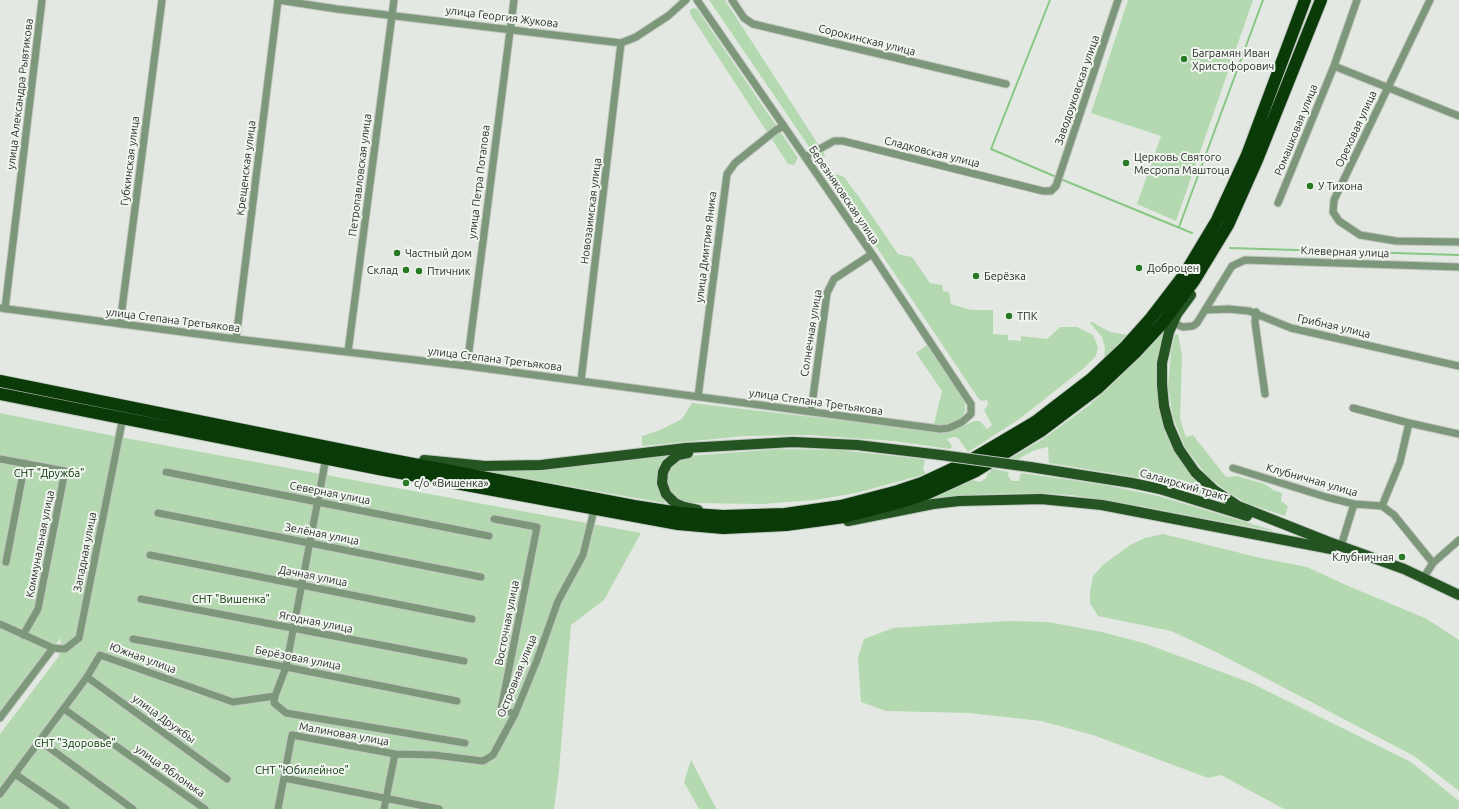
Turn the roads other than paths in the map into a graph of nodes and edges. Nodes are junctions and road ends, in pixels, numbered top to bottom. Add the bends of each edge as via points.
1 (42, 0) edge
2 (162, 0) edge
3 (283, 0) edge
4 (394, 0) edge
5 (514, 0) edge
6 (686, 0) edge
7 (697, 0) edge
8 (732, 0) edge
9 (1118, 0) edge
10 (1306, 0) edge
11 (1321, 0) edge
12 (1357, 0) edge
13 (1430, 0) edge
14 (392, 16) junction
15 (510, 29) junction
16 (621, 43) junction
17 (1302, 50) junction
18 (1334, 66) junction
19 (1006, 84) dead end
20 (1388, 87) junction
21 (1459, 116) edge
22 (784, 126) junction
23 (805, 157) junction
24 (1056, 186) joint
25 (1278, 203) dead end
26 (1459, 242) edge
27 (872, 254) junction
28 (1459, 267) edge
29 (3, 308) edge
30 (1206, 310) junction
31 (1256, 312) junction
32 (1173, 323) junction
33 (120, 324) junction
34 (236, 339) junction
35 (348, 352) junction
36 (467, 366) junction
37 (1459, 366) edge
38 (0, 381) edge
39 (582, 381) junction
40 (0, 394) edge
41 (1265, 394) dead end
42 (698, 397) junction
43 (78, 402) junction
44 (971, 404) joint
45 (1353, 408) dead end
46 (811, 412) junction
47 (123, 417) junction
48 (1409, 423) junction
49 (1459, 434) edge
50 (298, 441) junction
51 (758, 443) junction
52 (326, 458) junction
53 (0, 459) edge
54 (25, 464) junction
55 (1233, 468) dead end
56 (166, 472) dead end
57 (318, 502) junction
58 (860, 502) junction
59 (1354, 504) junction
60 (1382, 506) junction
61 (594, 510) junction
62 (158, 513) dead end
63 (494, 519) dead end
64 (723, 528) junction
65 (489, 536) dead end
66 (1459, 540) edge
67 (1329, 542) junction
68 (310, 543) junction
69 (1341, 546) junction
70 (150, 554) dead end
71 (6, 562) dead end
72 (1433, 563) junction
73 (1391, 564) junction
74 (481, 577) dead end
75 (1424, 577) junction
76 (302, 585) junction
77 (1459, 595) edge
78 (141, 599) dead end
79 (472, 619) dead end
80 (2, 626) edge
81 (293, 629) junction
82 (0, 634) edge
83 (23, 635) junction
84 (133, 639) dead end
85 (53, 648) junction
86 (464, 661) dead end
87 (286, 667) junction
88 (87, 677) junction
89 (275, 696) junction
90 (457, 701) dead end
91 (64, 709) junction
92 (515, 714) junction
93 (0, 718) edge
94 (40, 741) junction
95 (466, 743) dead end
96 (395, 754) junction
97 (15, 774) junction
98 (284, 778) junction
99 (227, 779) dead end
100 (0, 794) edge
101 (386, 799) junction
102 (66, 809) edge
103 (133, 809) edge
104 (205, 809) edge
105 (278, 809) edge
106 (384, 809) edge
107 (439, 809) edge

1 - 29 street, улица Александра Рывтикова
2 - 33 street, Губкинская улица
3 - 14 street, улица Георгия Жукова
3 - 34 street, Крещенская улица
4 - 14 street, Петропавловская улица
5 - 15 street, улица Петра Потапова
6 - 16 street via 668,16 636,37
7 - 22 street, Березняковская улица
8 - 19 street, Сорокинская улица via 744,18 753,24
9 - 24 street, Заводоуковская улица
10 - 58 highway via 1247,155 1217,220 1184,275 1141,330 1069,397 1035,422 951,470 922,483
11 - 17 highway
12 - 18 street, Ромашковая улица
13 - 20 street, Ореховая улица
14 - 15 street, улица Георгия Жукова
14 - 35 street, Петропавловская улица
15 - 16 street, улица Георгия Жукова
15 - 36 street, улица Петра Потапова
16 - 39 street, Новозаимская улица
17 - 32 main road via 1275,128 1241,208 1209,267
17 - 64 highway via 1247,184 1214,249 1161,325 1093,392 1060,418 1000,458 926,494 844,517 764,527
18 - 20 street
18 - 25 street, Ромашковая улица
20 - 21 street
20 - 26 street, Ореховая улица via 1334,200 1334,216 1354,232 1365,236 1401,241
22 - 23 street, Березняковская улица
22 - 42 street, улица Дмитрия Яника via 735,162 727,174
23 - 24 street, Сладковская улица via 834,141 843,141 1044,191
23 - 27 street, Березняковская улица
27 - 44 street, Березняковская улица
27 - 46 street, Солнечная улица via 834,279 827,293
28 - 30 street, Клеверная улица via 1245,260 1232,266
29 - 33 street, улица Степана Третьякова
30 - 31 street, Грибная улица via 1228,308
30 - 32 street via 1193,326 1183,327
31 - 37 street, Грибная улица via 1291,328
31 - 41 street via 1255,322
32 - 67 main road via 1162,363 1162,396 1169,426 1187,461 1214,490 1238,506
33 - 34 street, улица Степана Третьякова
34 - 35 street, улица Степана Третьякова
35 - 36 street, улица Степана Третьякова
36 - 39 street, улица Степана Третьякова
38 - 43 highway
39 - 42 street, улица Степана Третьякова
40 - 43 highway
42 - 46 street, улица Степана Третьякова
43 - 47 highway
43 - 50 highway
44 - 46 street, улица Степана Третьякова via 972,409 968,418 955,427 944,429
45 - 48 street
47 - 52 highway
47 - 85 street, Западная улица via 79,638 65,649
48 - 49 street
48 - 60 street via 1400,462
50 - 51 main road via 441,463 485,466 564,463 686,448
50 - 58 highway via 680,513 764,515
51 - 58 main road via 678,455 667,464 663,472 662,483 666,494 674,503 684,507 724,511
51 - 67 main road, Салаирский тракт, bridge via 836,443 1103,478 1160,489
52 - 57 street
52 - 61 highway
53 - 54 street, Коммунальная улица
54 - 71 street
54 - 83 street, Коммунальная улица via 65,471 38,609
55 - 59 street, Клубничная улица
56 - 57 street, Северная улица
57 - 65 street, Северная улица
57 - 68 street
59 - 60 street, Клубничная улица
59 - 69 street
60 - 72 street via 1394,515
61 - 64 highway via 666,523
61 - 92 street, Островная улица via 583,555 558,601 538,660
62 - 68 street, Зелёная улица
63 - 92 street, Восточная улица via 537,527 501,709
64 - 73 main road via 796,529 836,524 933,504 985,499 1041,499 1102,505 1208,524 1320,546
66 - 72 street
67 - 69 main road
68 - 74 street, Зелёная улица
68 - 76 street
69 - 73 main road
70 - 76 street, Дачная улица
72 - 75 street
73 - 75 main road
75 - 77 main road
76 - 79 street, Дачная улица
76 - 81 street
78 - 81 street, Ягодная улица
80 - 82 street
80 - 83 street
81 - 86 street, Ягодная улица
81 - 87 street
83 - 85 street
84 - 87 street, Берёзовая улица
85 - 93 street
87 - 89 street
87 - 90 street, Берёзовая улица
88 - 89 street, Южная улица via 100,655 233,702
88 - 91 street, Южная улица
88 - 99 street, улица Дружбы
89 - 95 street via 274,703 286,713
91 - 94 street, Южная улица
91 - 104 street, улица Яблонька
92 - 96 street, Островная улица via 494,755 483,762 434,755
94 - 97 street, Южная улица
94 - 103 street
96 - 98 street, Малиновая улица via 292,735
96 - 101 street
97 - 100 street, Южная улица
97 - 102 street
98 - 101 street
98 - 105 street, Малиновая улица
101 - 106 street
101 - 107 street

